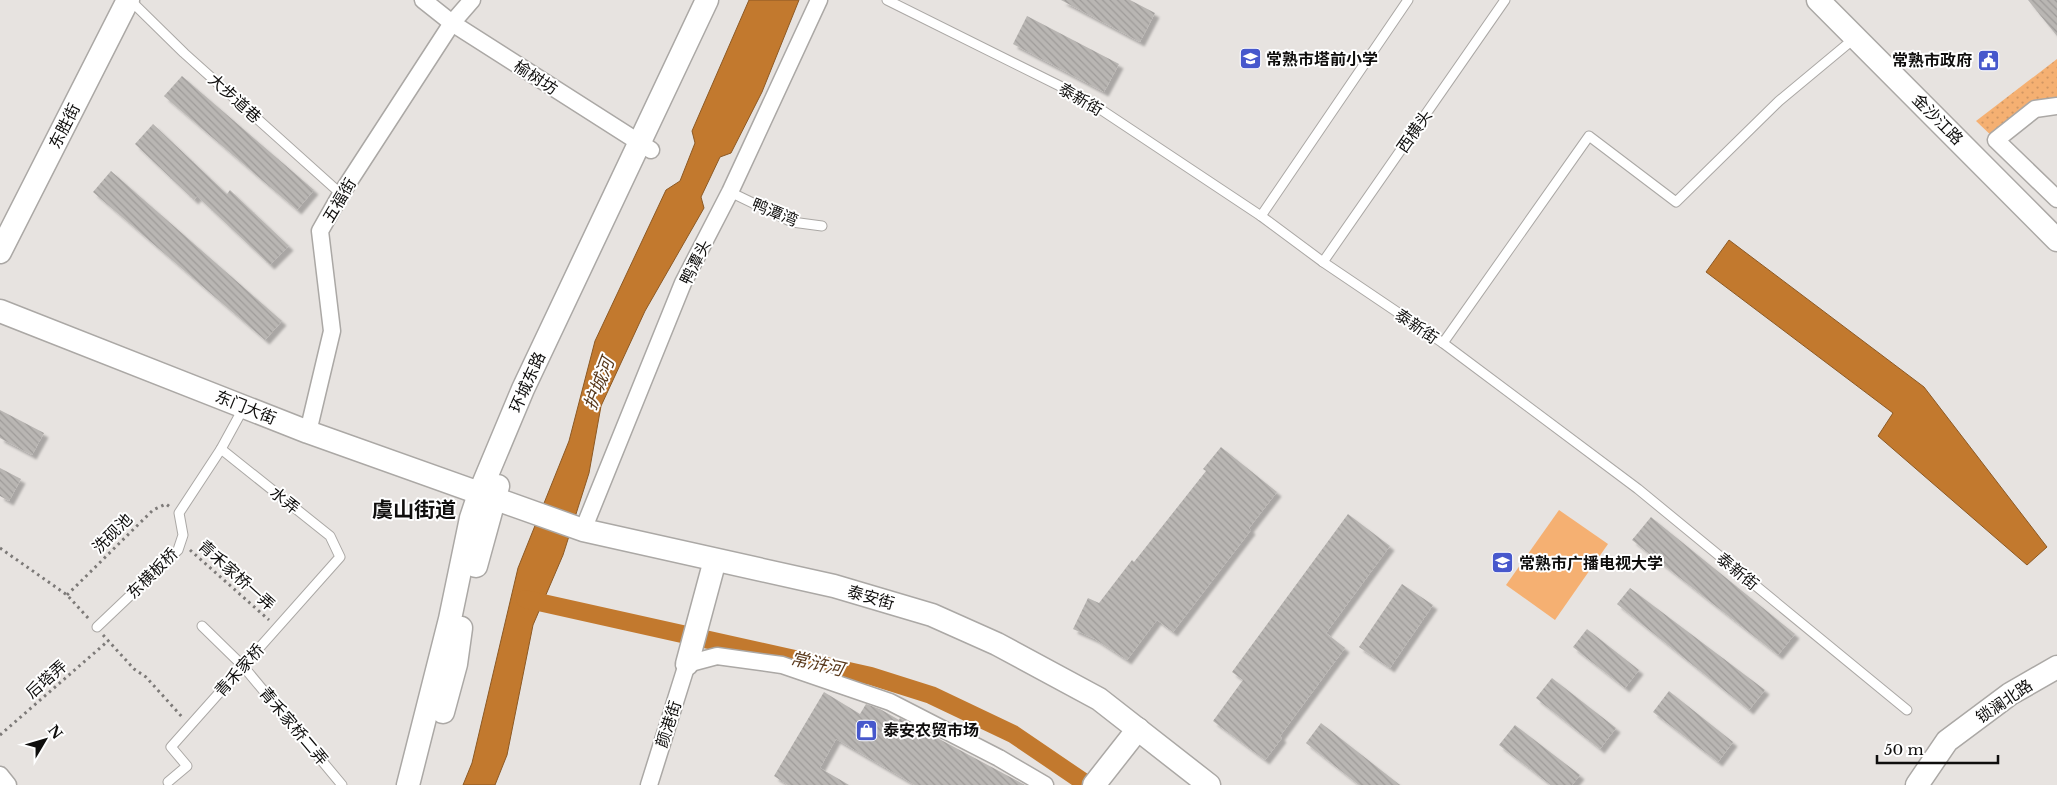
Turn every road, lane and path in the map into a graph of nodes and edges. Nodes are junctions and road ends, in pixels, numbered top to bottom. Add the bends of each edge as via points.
1 (129, 0) edge
2 (423, 0) edge
3 (472, 0) edge
4 (707, 0) edge
5 (718, 0) edge
6 (819, 0) edge
7 (887, 0) edge
8 (1408, 0) edge
9 (1505, 0) edge
10 (1818, 0) edge
11 (452, 23) junction
12 (1856, 37) junction
13 (2057, 106) edge
14 (645, 147) junction
15 (730, 192) junction
16 (341, 194) junction
17 (2057, 199) edge
18 (1261, 216) junction
19 (822, 226) dead end
20 (2057, 240) edge
21 (0, 252) edge
22 (1322, 262) junction
23 (0, 310) edge
24 (1443, 343) junction
25 (244, 406) junction
26 (308, 432) junction
27 (221, 449) junction
28 (486, 497) junction
29 (179, 513) junction
30 (583, 530) junction
31 (181, 542) junction
32 (340, 557) joint
33 (715, 560) junction
34 (67, 595) dead end
35 (202, 626) dead end
36 (97, 627) dead end
37 (277, 628) junction
38 (108, 641) dead end
39 (687, 664) junction
40 (243, 666) junction
41 (2057, 667) edge
42 (1907, 710) dead end
43 (1138, 729) junction
44 (0, 735) edge
45 (0, 775) edge
46 (168, 782) dead end
47 (8, 785) edge
48 (342, 785) edge
49 (408, 785) edge
50 (423, 785) edge
51 (649, 785) edge
52 (1045, 785) edge
53 (1094, 785) edge
54 (1209, 785) edge
55 (1917, 785) edge

1 - 16 lane, 大步道巷
1 - 21 street, 东胜街
2 - 11 street, 榆树坊
3 - 11 street, 五福街
4 - 14 street, 环城东路
5 - 14 street, 环城东路
6 - 15 street, 鸭潭头
7 - 18 lane, 泰新街 via 1082,97
8 - 18 lane
9 - 22 lane, 西横头
10 - 12 street, 金沙江路
11 - 14 street, 榆树坊
11 - 16 street, 五福街
12 - 20 street, 金沙江路
12 - 24 lane via 1779,101 1676,202 1589,136
13 - 17 street via 2035,109 1996,140
14 - 28 street, 环城东路 via 523,389
15 - 19 lane, 鸭潭湾 via 792,222
15 - 30 street, 鸭潭头 via 683,284
16 - 26 street, 五福街 via 320,231 332,331
18 - 22 lane, 泰新街
22 - 24 lane, 泰新街
23 - 25 street, 东门大街
24 - 42 lane, 泰新街 via 1638,489
25 - 26 street, 东门大街
25 - 27 lane
26 - 28 street, 东门大街
27 - 29 lane
27 - 32 lane, 水弄 via 330,536
28 - 30 street, 泰安街
28 - 49 street, 环城东路 via 471,518 450,619
28 - 50 street, 环城东路 via 456,664
29 - 31 lane, 东横板桥
29 - 34 path, 洗砚池 via 166,504 153,510
30 - 33 street, 泰安街
31 - 36 lane, 东横板桥 via 178,550
31 - 37 path, 青禾家桥一弄
32 - 37 lane, 青禾家桥
33 - 39 street
33 - 43 street, 泰安街 via 834,586 932,615 1065,679 1099,699
35 - 40 lane, 青禾家桥二弄
37 - 40 lane, 青禾家桥
38 - 44 path, 后塔弄
39 - 51 street, 颜港街
39 - 52 street via 717,656 782,665 881,699 999,758
40 - 46 lane, 青禾家桥 via 171,748 186,766
40 - 48 lane, 青禾家桥二弄
41 - 55 street, 锁澜北路 via 2010,694 1947,742
43 - 53 street
43 - 54 street, 泰安街
45 - 47 street

